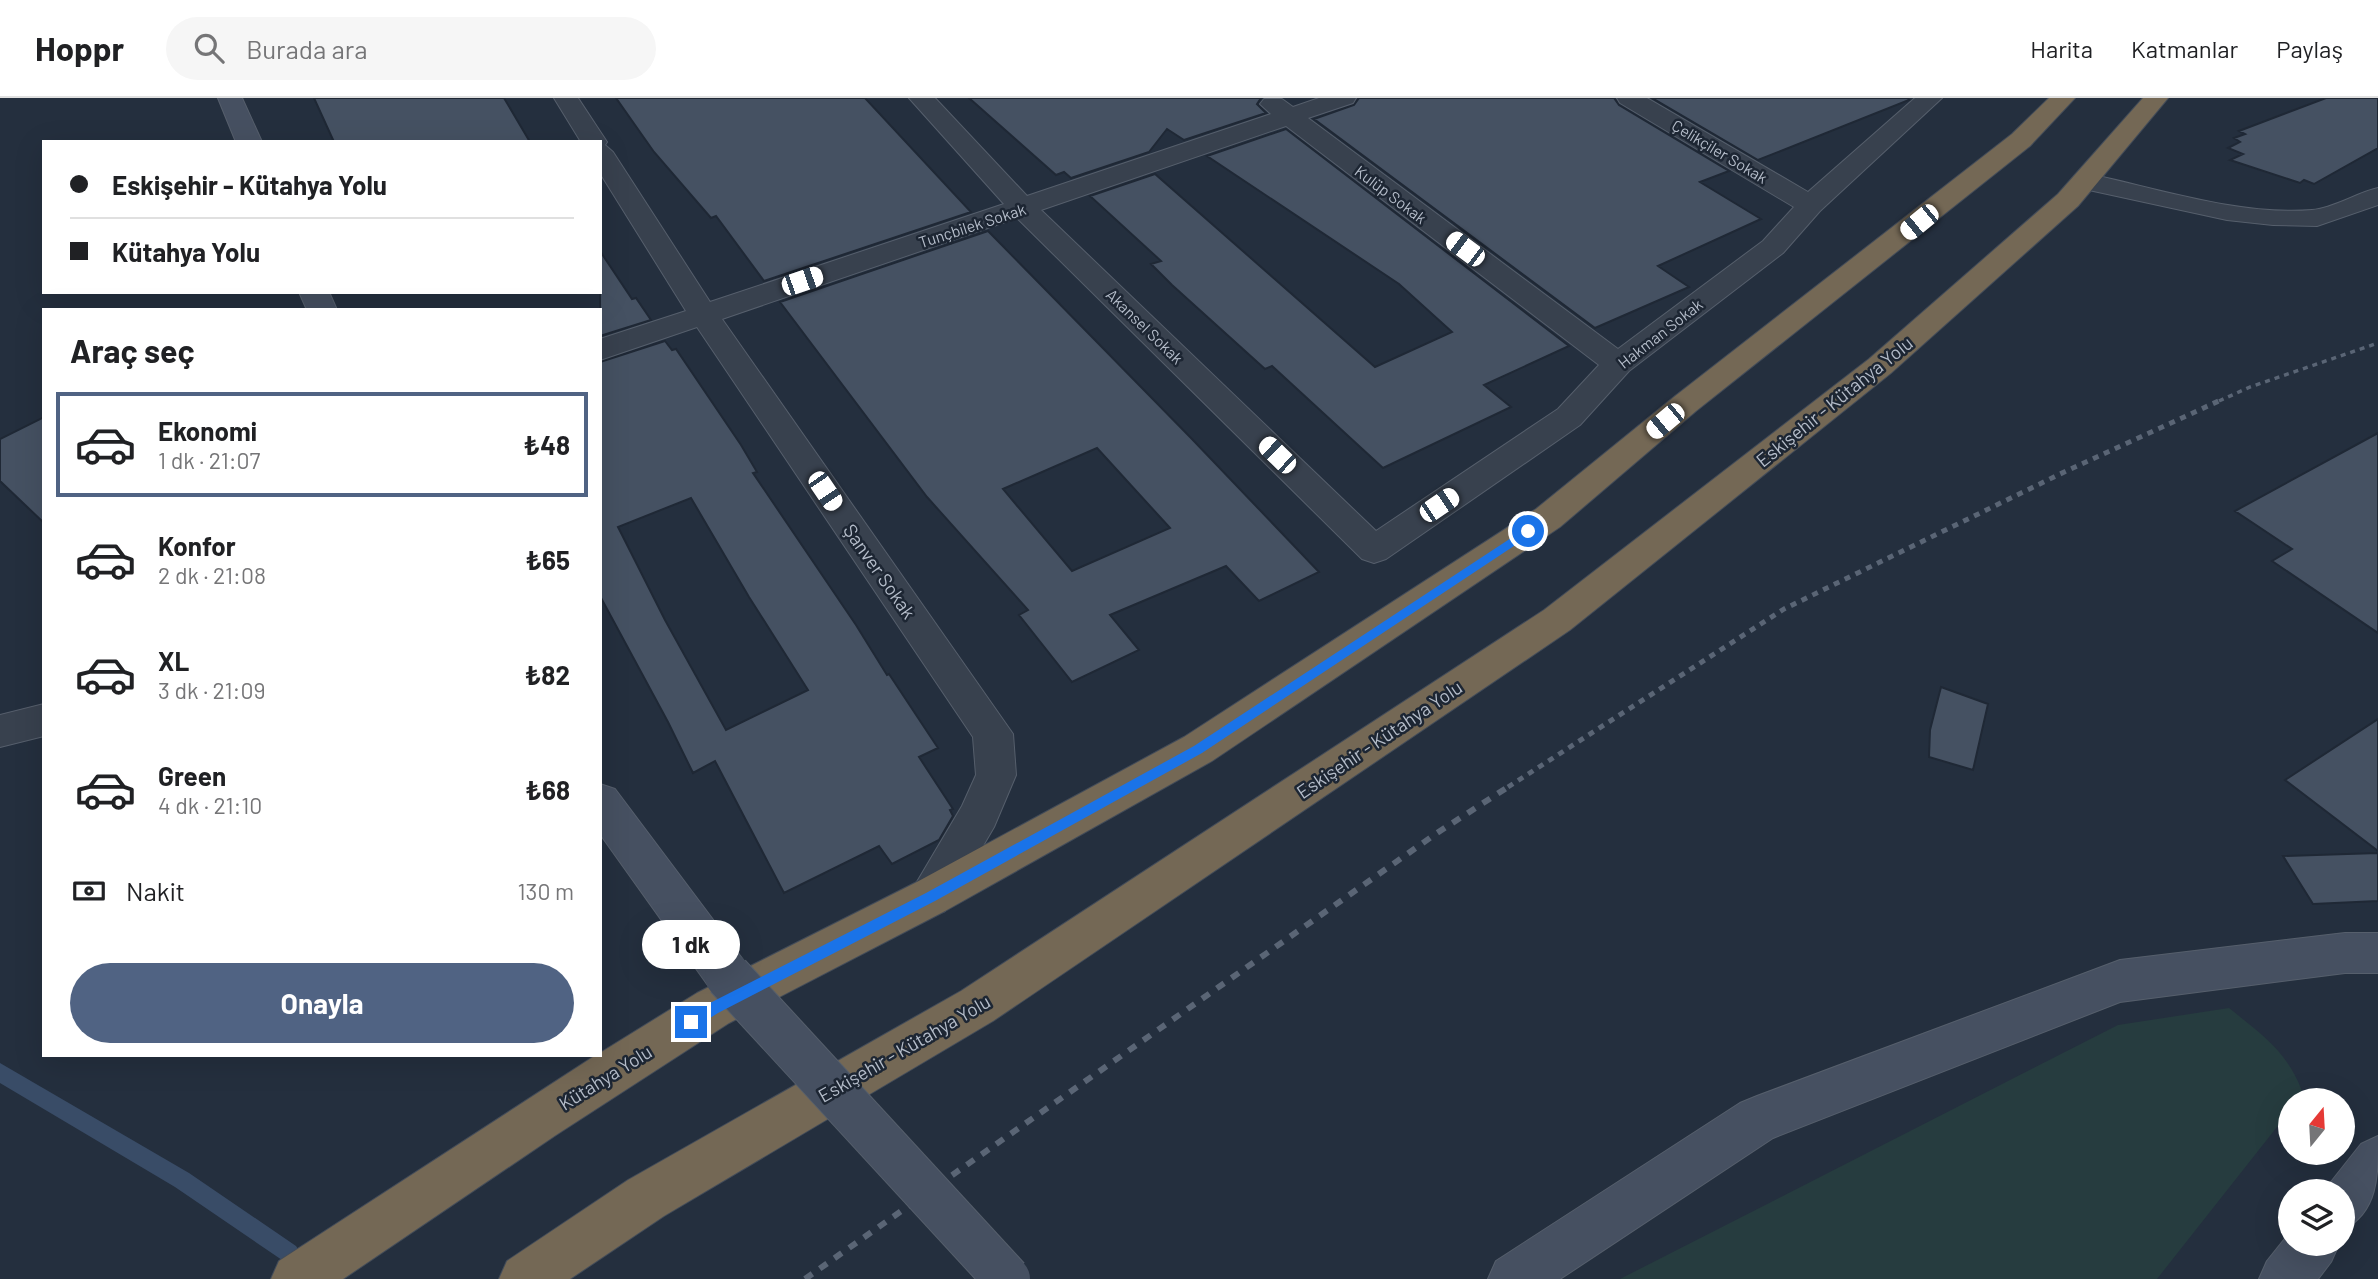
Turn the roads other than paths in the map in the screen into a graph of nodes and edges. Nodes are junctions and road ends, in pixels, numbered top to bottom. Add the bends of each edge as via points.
1 (230, 98) edge
2 (566, 98) edge
3 (921, 98) edge
4 (1265, 98) edge
5 (1344, 98) edge
6 (1629, 98) edge
7 (1930, 98) edge
8 (2063, 98) edge
9 (2156, 98) edge
10 (1290, 118) junction
11 (248, 140) edge
12 (593, 140) edge
13 (602, 155) edge
14 (2085, 181) junction
15 (2378, 196) edge
16 (1810, 205) junction
17 (1023, 208) junction
18 (703, 314) junction
19 (602, 349) edge
20 (1618, 364) junction
21 (1374, 550) joint
22 (42, 720) edge
23 (0, 731) edge
24 (602, 804) edge
25 (930, 897) junction
26 (2378, 953) edge
27 (2378, 1161) edge
28 (2355, 1190) edge
29 (2303, 1256) edge
30 (297, 1279) edge
31 (525, 1279) edge
32 (1007, 1279) edge
33 (1514, 1279) edge
34 (2285, 1279) edge

1 - 11 main road
2 - 12 street
3 - 17 street, Akansel Sokak
4 - 10 street, Kulüp Sokak
5 - 10 street, Tunçbilek Sokak
6 - 16 street, Çelikçiler Sokak
7 - 16 street, Hakman Sokak
8 - 25 highway via 2021,140 1685,404 1548,518 1198,749
9 - 14 highway, Eskişehir - Kütahya Yolu
10 - 17 street, Tunçbilek Sokak
10 - 20 street, Kulüp Sokak
13 - 18 street, Şanver Sokak
14 - 15 street via 2227,212 2273,217 2317,218
14 - 31 highway, Eskişehir - Kütahya Yolu via 1880,366 1557,620 977,1006 646,1198
16 - 20 street, Hakman Sokak via 1773,247
17 - 18 street, Tunçbilek Sokak
17 - 21 street, Akansel Sokak
18 - 19 street, Tunçbilek Sokak
18 - 25 street, Şanver Sokak via 993,734 996,775 979,815
20 - 21 street, Hakman Sokak via 1569,417
22 - 23 street
24 - 32 main road, bridge via 728,976
25 - 30 highway, Kütahya Yolu via 713,1008
26 - 33 main road via 2345,953 2120,981 1756,1120
27 - 28 main road
29 - 34 main road

